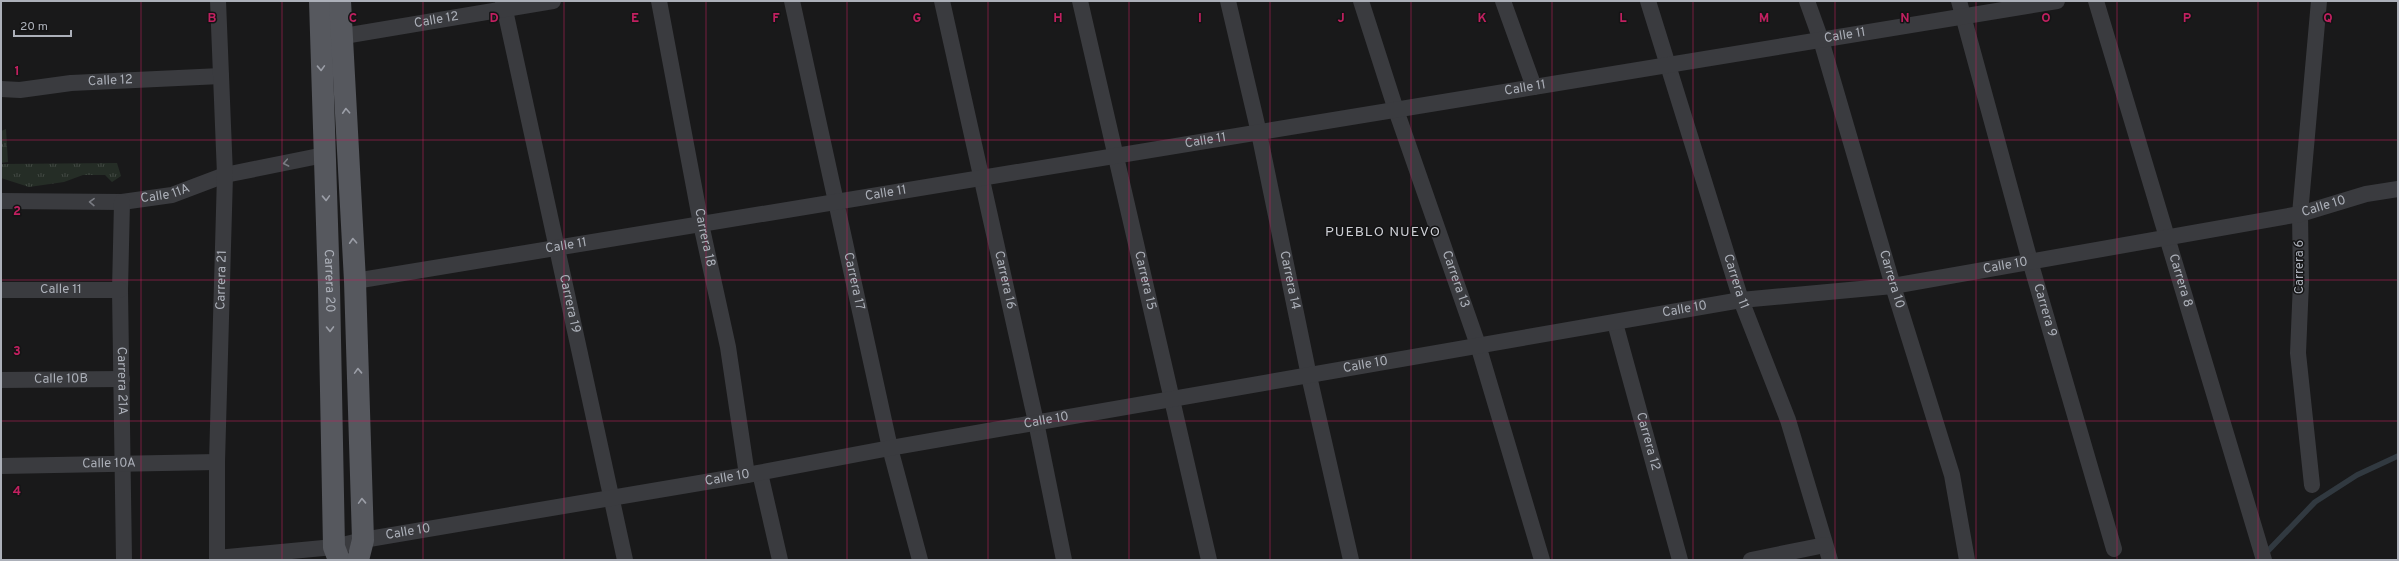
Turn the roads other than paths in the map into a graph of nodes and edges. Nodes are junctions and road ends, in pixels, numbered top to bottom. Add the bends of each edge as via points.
1 (218, 1) edge
2 (320, 1) edge
3 (340, 1) edge
4 (553, 1) edge
5 (659, 1) edge
6 (792, 1) edge
7 (942, 1) edge
8 (1080, 1) edge
9 (1228, 1) edge
10 (1361, 1) edge
11 (1503, 1) edge
12 (1648, 1) edge
13 (1807, 1) edge
14 (2057, 1) edge
15 (2096, 1) edge
16 (2319, 1) edge
17 (504, 5) edge
18 (1962, 8) edge
19 (342, 36) junction
20 (320, 40) junction
21 (1822, 40) junction
22 (1668, 65) junction
23 (221, 76) junction
24 (1534, 87) junction
25 (1, 89) edge
26 (1396, 110) junction
27 (1259, 133) junction
28 (324, 155) junction
29 (1116, 156) junction
30 (225, 175) junction
31 (980, 178) junction
32 (2398, 189) edge
33 (1, 201) edge
34 (122, 202) junction
35 (837, 202) junction
36 (2300, 214) junction
37 (702, 224) junction
38 (2168, 236) junction
39 (557, 249) junction
40 (2030, 261) junction
41 (355, 281) junction
42 (1893, 286) junction
43 (1, 290) edge
44 (120, 290) junction
45 (1741, 300) junction
46 (1615, 323) junction
47 (1478, 345) junction
48 (1309, 376) junction
49 (122, 379) junction
50 (1, 380) edge
51 (1172, 399) junction
52 (1036, 422) junction
53 (890, 448) junction
54 (217, 462) junction
55 (123, 463) junction
56 (1, 466) edge
57 (754, 474) junction
58 (2312, 485) dead end
59 (611, 498) junction
60 (2114, 549) dead end
61 (360, 550) edge
62 (1828, 553) edge
63 (336, 554) edge
64 (2262, 554) edge
65 (217, 559) edge
66 (124, 560) edge
67 (625, 560) edge
68 (780, 560) edge
69 (920, 560) edge
70 (1064, 560) edge
71 (1209, 560) edge
72 (1351, 560) edge
73 (1542, 560) edge
74 (1680, 560) edge
75 (1751, 560) edge
76 (1967, 560) edge

1 - 23 street, Carrera 21
2 - 20 main road, Carrera 20
3 - 19 main road, Carrera 20
4 - 17 street, Calle 12
5 - 37 street, Carrera 18
6 - 35 street, Carrera 17
7 - 31 street, Carrera 16
8 - 29 street, Carrera 15
9 - 27 street, Carrera 14
10 - 26 street, Carrera 13
11 - 24 street
12 - 22 street, Carrera 11
13 - 21 street, Carrera 10
14 - 18 street, Calle 11
15 - 38 street, Carrera 8
16 - 36 street, Carrera 6
17 - 19 street, Calle 12
17 - 39 street, Carrera 19
18 - 21 street, Calle 11
18 - 40 street, Carrera 9
19 - 20 street, Calle 12
41 -> 19 main road, Carrera 20
20 -> 28 main road, Carrera 20
21 - 22 street, Calle 11
21 - 42 street, Carrera 10
22 - 24 street, Calle 11
22 - 45 street, Carrera 11
23 - 25 street, Calle 12 via 71,83 20,90
23 - 30 street, Carrera 21
24 - 26 street, Calle 11
26 - 27 street, Calle 11
26 - 47 street, Carrera 13
27 - 29 street, Calle 11
27 - 48 street, Carrera 14
28 -> 30 street, Calle 11A
28 -> 63 main road, Carrera 20
29 - 31 street, Calle 11
29 - 51 street, Carrera 15
30 - 34 street, Calle 11A via 172,195
30 - 54 street, Carrera 21
31 - 35 street, Calle 11
31 - 52 street, Carrera 16
32 - 36 street, Calle 10 via 2366,194
34 -> 33 street, Calle 11A
34 - 44 street, Carrera 21A
35 - 37 street, Calle 11
35 - 53 street, Carrera 17
36 - 38 street, Calle 10
36 - 58 street, Carrera 6 via 2298,353
37 - 39 street, Calle 11
37 - 57 street, Carrera 18
38 - 40 street, Calle 10
38 - 64 street, Carrera 8
39 - 41 street, Calle 11
39 - 59 street, Carrera 19
40 - 42 street, Calle 10
40 - 60 street, Carrera 9
61 -> 41 main road, Carrera 20
42 - 45 street, Calle 10
42 - 76 street, Carrera 10 via 1952,475
43 - 44 street, Calle 11
44 - 49 street, Carrera 21A
45 - 46 street, Calle 10
45 - 62 street, Carrera 11 via 1788,420
46 - 47 street, Calle 10
46 - 74 street, Carrera 12
47 - 48 street, Calle 10
47 - 73 street, Carrera 13
48 - 51 street, Calle 10
48 - 72 street, Carrera 14
49 - 50 street, Calle 10B
49 - 55 street, Carrera 21A
51 - 52 street, Calle 10
51 - 71 street, Carrera 15
52 - 53 street, Calle 10
52 - 70 street, Carrera 16
53 - 57 street, Calle 10
53 - 69 street, Carrera 17
54 - 55 street, Calle 10A
54 - 65 street, Carrera 21
55 - 56 street, Calle 10A
55 - 66 street, Carrera 21A
57 - 59 street, Calle 10
57 - 68 street, Carrera 18
59 - 61 street, Calle 10
59 - 67 street, Carrera 19
61 - 63 street, Calle 10
62 - 75 street
63 - 65 street, Calle 10

